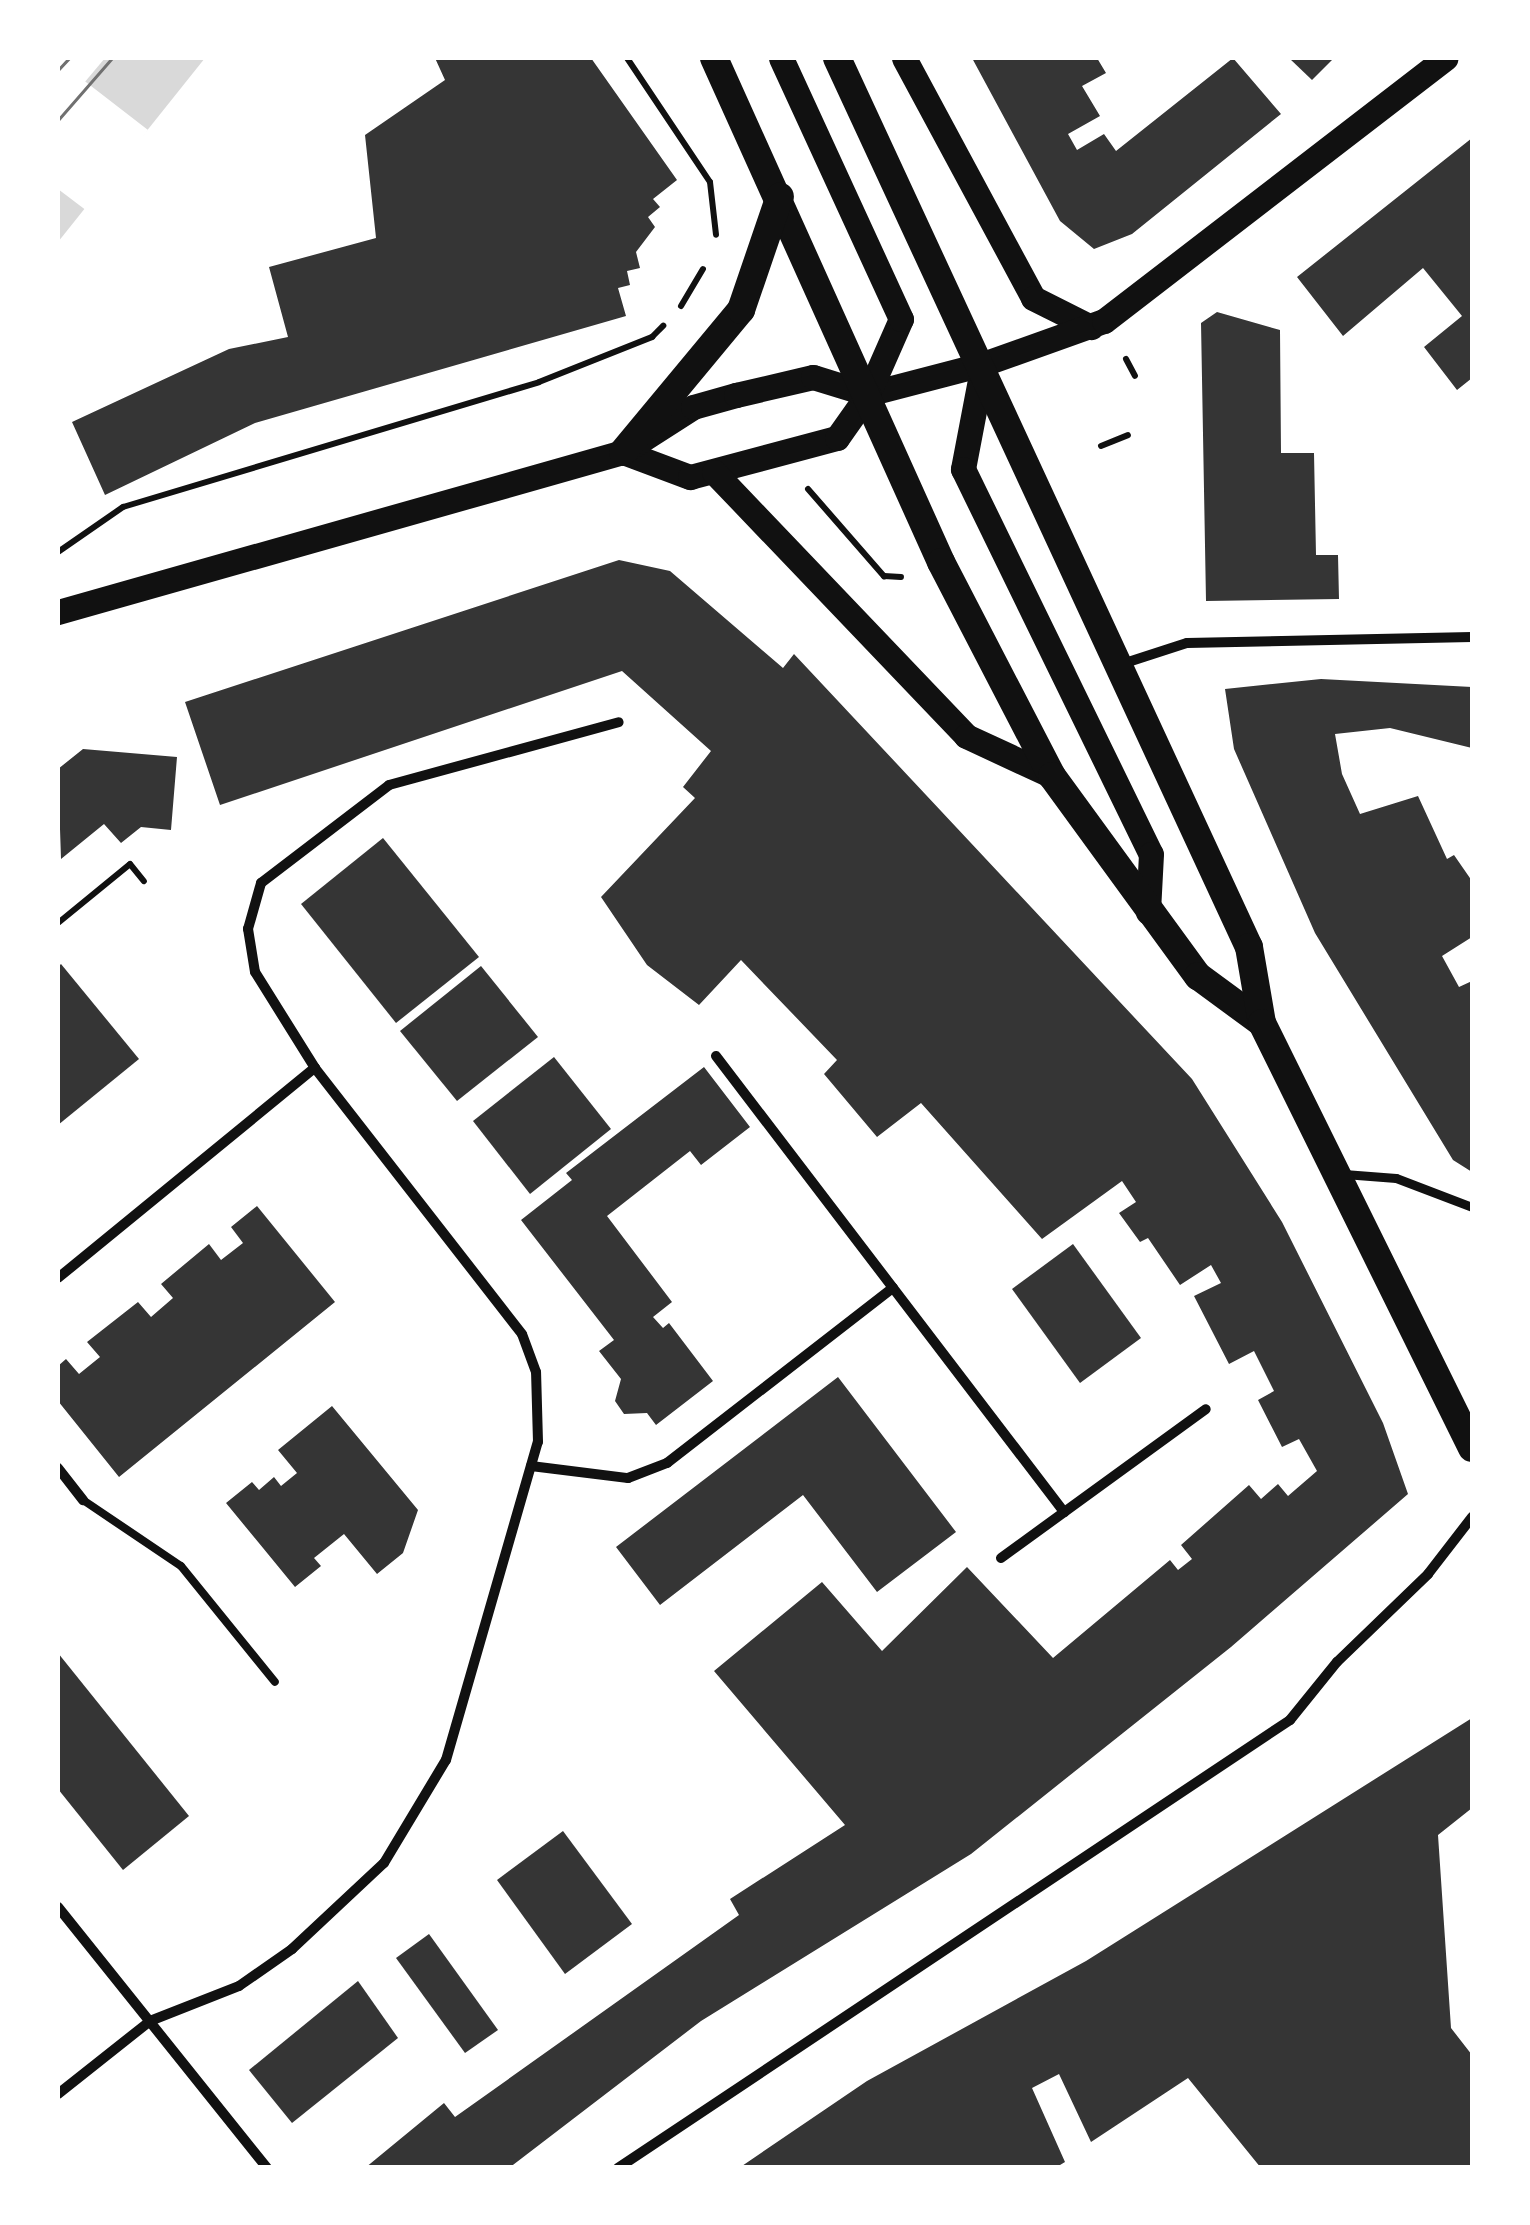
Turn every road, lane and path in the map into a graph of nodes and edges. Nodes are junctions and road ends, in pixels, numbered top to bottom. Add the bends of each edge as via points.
1 (626, 58) edge
2 (714, 58) edge
3 (781, 58) edge
4 (837, 58) edge
5 (904, 58) edge
6 (1445, 58) edge
7 (780, 196) junction
8 (716, 244) dead end
9 (710, 256) dead end
10 (1092, 327) junction
11 (1125, 358) dead end
12 (984, 364) junction
13 (1136, 376) dead end
14 (868, 394) junction
15 (1128, 434) dead end
16 (1101, 446) dead end
17 (623, 452) junction
18 (714, 472) junction
19 (797, 477) dead end
20 (58, 552) edge
21 (906, 577) dead end
22 (58, 612) edge
23 (1472, 636) edge
24 (1121, 664) junction
25 (619, 722) dead end
26 (1052, 776) junction
27 (144, 881) dead end
28 (1148, 912) junction
29 (58, 923) edge
30 (1262, 1024) junction
31 (716, 1056) dead end
32 (314, 1068) junction
33 (1336, 1173) junction
34 (1472, 1207) edge
35 (58, 1278) edge
36 (893, 1288) junction
37 (1206, 1409) dead end
38 (1472, 1448) edge
39 (532, 1466) junction
40 (58, 1468) edge
41 (83, 1500) joint
42 (1064, 1512) junction
43 (1472, 1517) edge
44 (1002, 1558) dead end
45 (275, 1682) dead end
46 (58, 1907) edge
47 (150, 2021) junction
48 (58, 2094) edge
49 (267, 2168) edge
50 (618, 2168) edge

1 - 8 path via 710,182
2 - 7 highway
3 - 14 main road via 901,319
4 - 12 highway
5 - 10 main road via 1033,298
6 - 10 main road
7 - 14 highway
7 - 17 highway via 741,310
9 - 20 path via 678,311 652,338 539,382 123,507
10 - 12 main road
11 - 13 path
12 - 14 main road
12 - 24 highway
12 - 28 main road via 963,469 1151,854
14 - 17 main road via 813,377 768,387 692,407
14 - 18 main road via 837,438
14 - 26 highway via 941,562
15 - 16 path
17 - 18 main road via 690,478
17 - 22 main road
18 - 26 main road via 966,736
19 - 21 path via 884,576
23 - 24 street via 1187,643
24 - 30 highway via 1250,947
25 - 32 street via 388,785 261,884 248,929 255,972
26 - 28 highway
27 - 29 path via 130,864
28 - 30 highway via 1198,976
30 - 33 highway
31 - 36 street
32 - 35 street
32 - 39 street via 522,1334 541,1414
33 - 34 street via 1396,1178
33 - 38 highway
36 - 39 street via 667,1464 628,1478
36 - 42 street
37 - 42 street
39 - 47 street via 466,1701 418,1816 343,1907 292,1949 238,1986
40 - 41 street
41 - 45 lane via 181,1566
42 - 44 street
43 - 50 street via 1428,1574 1337,1662 1290,1720
46 - 47 street
47 - 48 street
47 - 49 street

